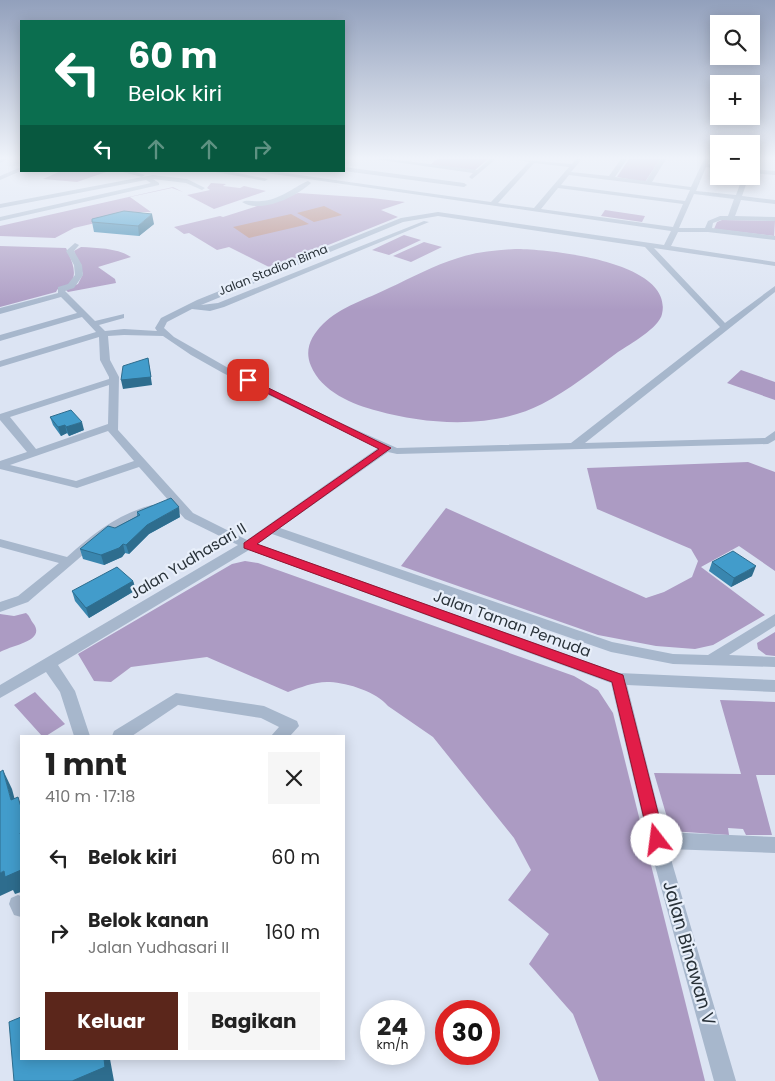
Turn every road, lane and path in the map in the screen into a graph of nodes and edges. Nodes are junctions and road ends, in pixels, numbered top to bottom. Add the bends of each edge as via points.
1 (10, 209) edge
2 (43, 209) edge
3 (442, 209) edge
4 (532, 209) edge
5 (684, 209) edge
6 (734, 209) edge
7 (536, 210) joint
8 (19, 215) junction
9 (437, 217) junction
10 (731, 218) junction
11 (0, 219) edge
12 (775, 219) edge
13 (675, 229) junction
14 (708, 230) junction
15 (775, 238) edge
16 (75, 245) dead end
17 (647, 245) junction
18 (667, 248) junction
19 (657, 253) junction
20 (775, 264) edge
21 (775, 271) edge
22 (775, 288) edge
23 (63, 294) junction
24 (200, 302) junction
25 (190, 306) junction
26 (210, 308) junction
27 (0, 311) edge
28 (84, 314) junction
29 (121, 316) dead end
30 (93, 324) junction
31 (724, 327) junction
32 (103, 334) junction
33 (162, 334) junction
34 (0, 338) edge
35 (0, 364) edge
36 (113, 381) junction
37 (2, 416) edge
38 (113, 426) junction
39 (775, 434) edge
40 (573, 447) junction
41 (386, 448) junction
42 (34, 453) junction
43 (141, 462) junction
44 (0, 465) edge
45 (175, 500) junction
46 (271, 529) junction
47 (0, 543) edge
48 (248, 545) junction
49 (69, 562) junction
50 (0, 607) edge
51 (775, 619) edge
52 (709, 661) junction
53 (48, 662) junction
54 (775, 662) edge
55 (618, 679) junction
56 (775, 686) edge
57 (0, 692) edge
58 (82, 735) edge
59 (122, 735) edge
60 (280, 735) edge
61 (657, 840) junction
62 (775, 845) edge
63 (725, 1081) edge

1 - 8 street
2 - 8 street
3 - 9 street
4 - 7 street
5 - 13 street
6 - 10 street
7 - 13 street
8 - 11 street
9 - 17 street, Jalan Stadion Bima
9 - 19 street, Jalan Stadion Bima
9 - 24 street, Jalan Stadion Bima via 401,220
9 - 26 street, Jalan Stadion Bima
10 - 12 street
10 - 14 street via 712,220
13 - 14 street
13 - 18 street
14 - 15 street
16 - 23 street via 70,251 78,265 79,275 71,286 61,289
17 - 18 street, Jalan Stadion Bima
17 - 19 street
18 - 20 street, Jalan Stadion Bima
19 - 21 street, Jalan Stadion Bima
19 - 31 street
22 - 31 street
23 - 27 street
23 - 28 street
24 - 25 street, Jalan Stadion Bima
24 - 26 street
25 - 26 street, Jalan Stadion Bima
25 - 33 street, Jalan Stadion Bima via 164,320 159,328
28 - 30 street
28 - 34 street
29 - 30 street
30 - 32 street
31 - 40 street
32 - 33 street
32 - 35 street
32 - 36 street via 105,360
33 - 41 street via 214,364
36 - 37 street
36 - 38 street
37 - 42 street
38 - 42 street
38 - 43 street, Jalan Taman Pemuda via 113,431
39 - 40 street via 768,441
40 - 41 street via 402,452
41 - 46 street, Jalan Yudhasari II
42 - 44 street
43 - 44 street via 77,485
43 - 45 street, Jalan Taman Pemuda
45 - 48 street, Jalan Taman Pemuda via 188,516
45 - 49 street via 105,530
46 - 48 street, Jalan Yudhasari II
46 - 52 street, Jalan Taman Pemuda via 611,647 664,658
47 - 49 street
48 - 53 street, Jalan Yudhasari II
48 - 55 street, Jalan Taman Pemuda
49 - 50 street via 23,599
51 - 52 street
52 - 54 street, Jalan Taman Pemuda
53 - 57 street, Jalan Yudhasari II
53 - 58 street via 66,691
55 - 56 street, Jalan Taman Pemuda
55 - 61 street, Jalan Binawan V
59 - 60 street via 176,699 264,712 291,726
61 - 62 street
61 - 63 street, Jalan Binawan V

